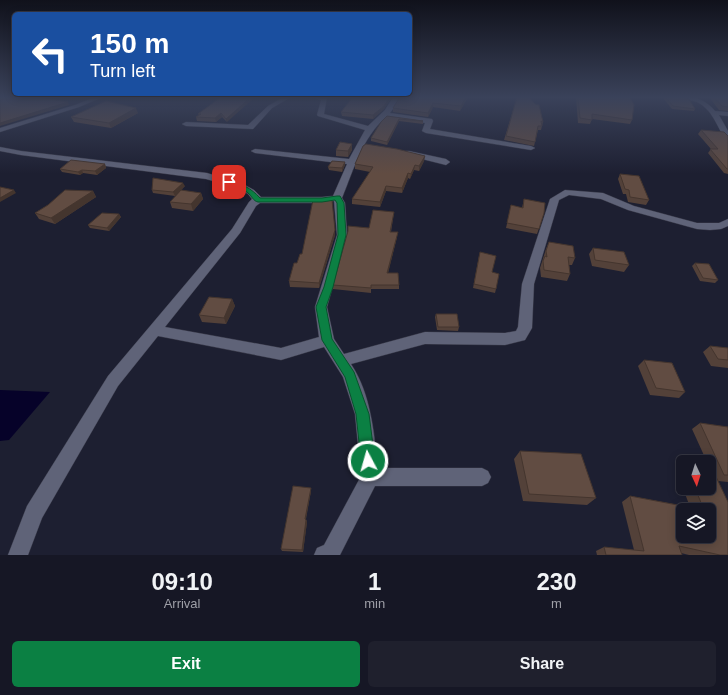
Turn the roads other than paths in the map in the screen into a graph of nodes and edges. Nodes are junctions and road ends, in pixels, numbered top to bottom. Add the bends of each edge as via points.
1 (23, 123) edge
2 (254, 123) edge
3 (348, 123) edge
4 (377, 123) edge
5 (428, 123) edge
6 (719, 123) edge
7 (186, 124) dead end
8 (370, 129) junction
9 (0, 130) edge
10 (728, 137) edge
11 (531, 148) dead end
12 (0, 149) edge
13 (255, 151) dead end
14 (404, 152) edge
15 (352, 162) junction
16 (446, 162) dead end
17 (337, 198) junction
18 (258, 200) junction
19 (728, 222) edge
20 (155, 330) junction
21 (327, 340) junction
22 (340, 361) junction
23 (370, 477) junction
24 (482, 477) dead end
25 (330, 554) edge
26 (18, 555) edge

1 - 9 street
2 - 7 street via 250,127
3 - 8 street
4 - 8 street
5 - 11 street via 426,131
6 - 10 street
8 - 15 street via 365,145
12 - 18 street via 207,176 240,186 251,192
13 - 15 street
14 - 16 street
15 - 17 street
17 - 18 street
17 - 21 street via 340,203 342,235 321,307
18 - 20 street via 252,204 236,231
19 - 22 street via 721,226 697,226 631,208 603,196 568,192 555,199 528,284 525,328 520,336 505,339 425,338
20 - 21 street via 281,354
20 - 26 street via 113,381 94,410 34,513
21 - 22 street
22 - 23 street via 350,375 363,414
23 - 24 street
23 - 25 street

